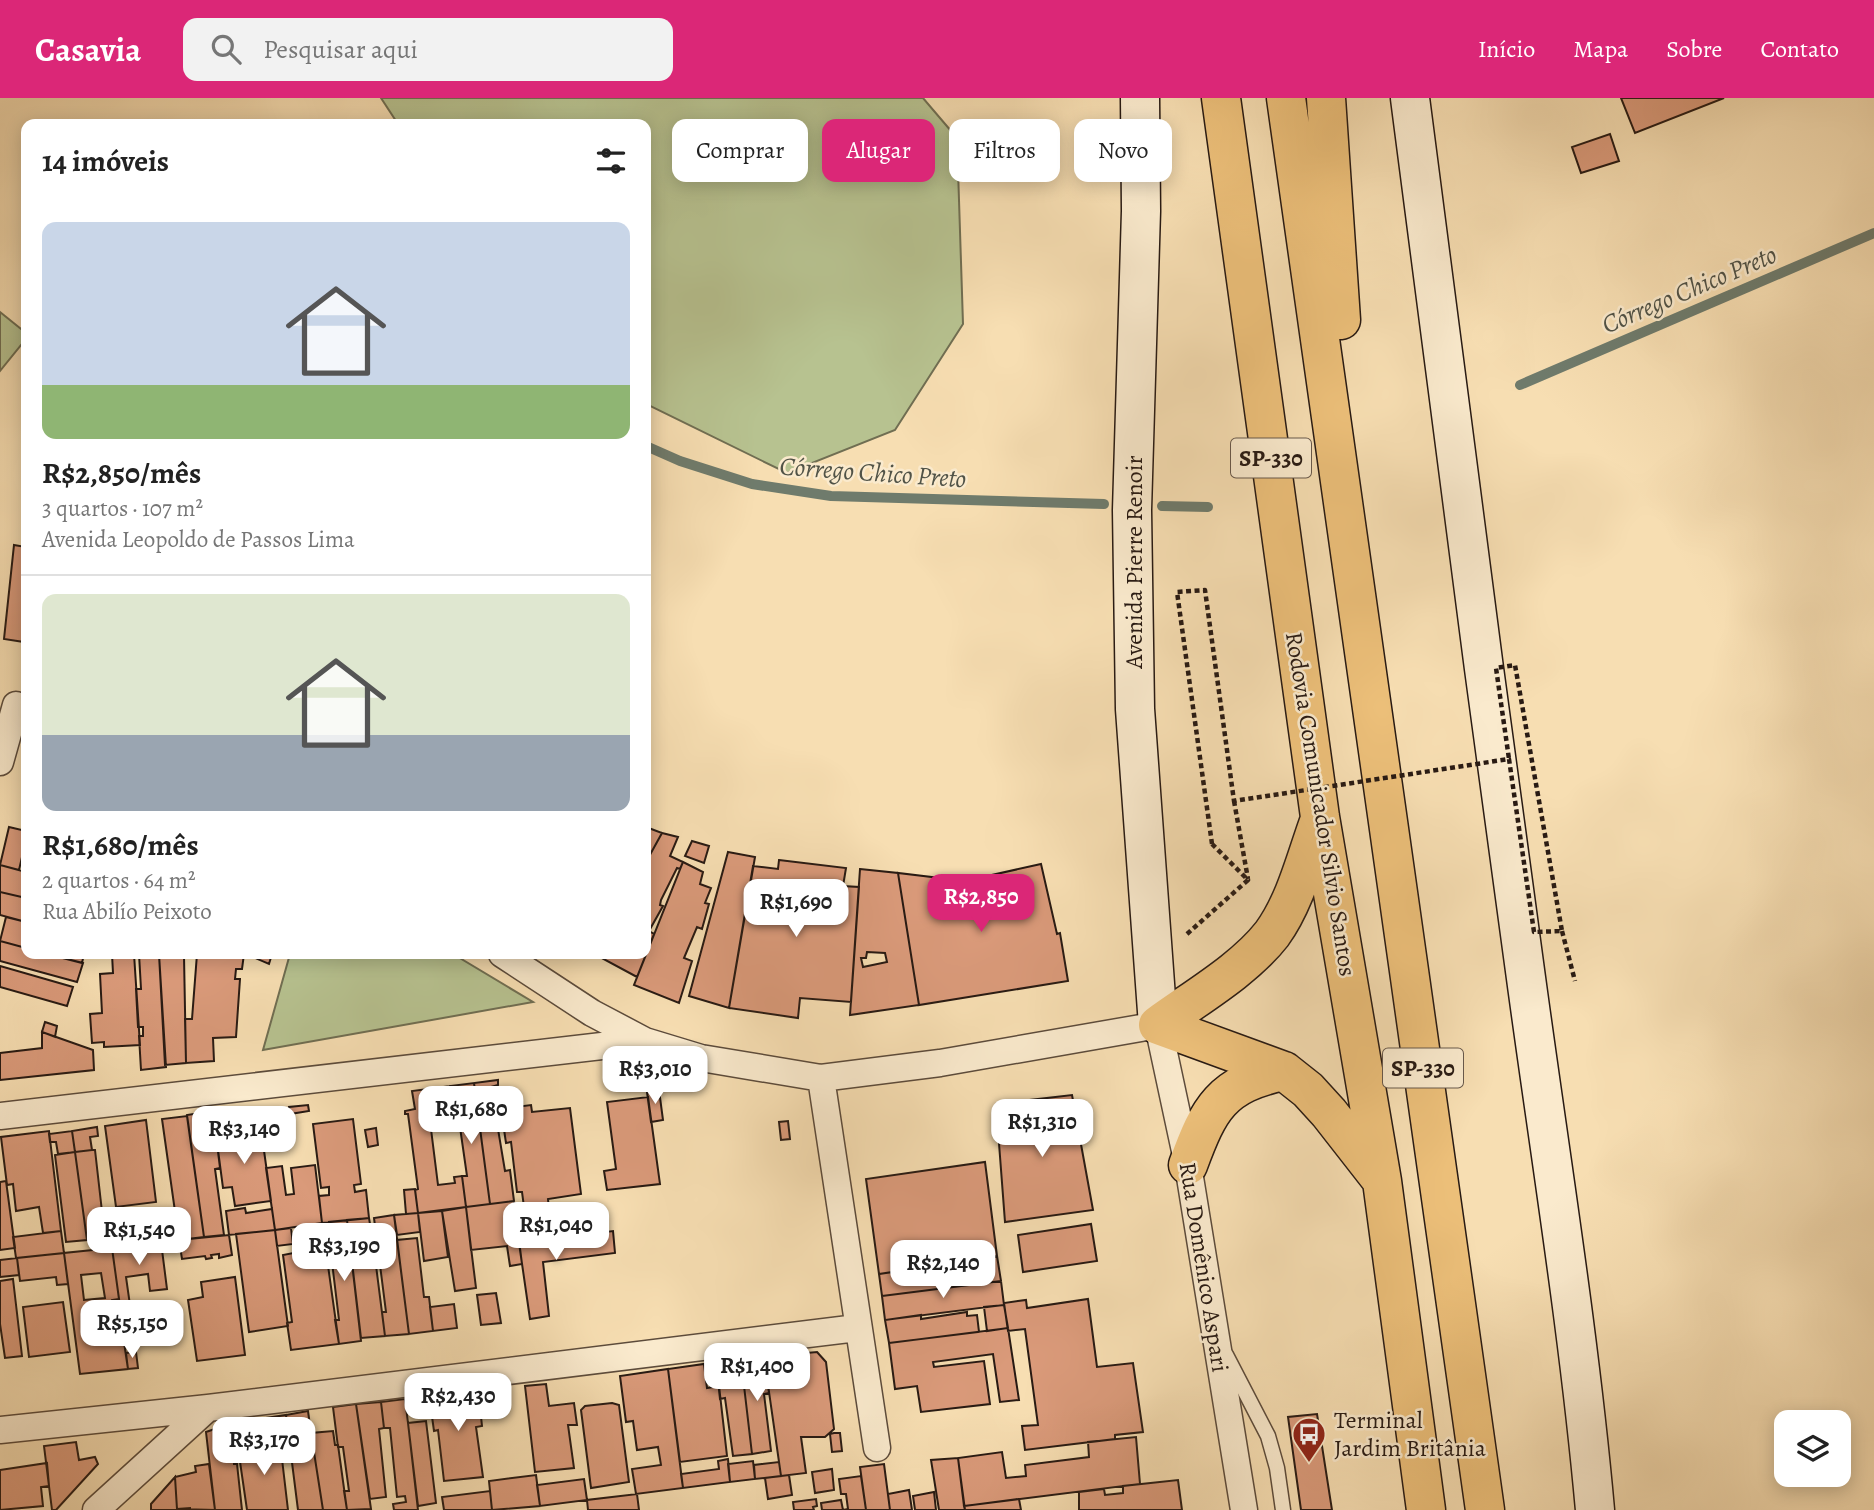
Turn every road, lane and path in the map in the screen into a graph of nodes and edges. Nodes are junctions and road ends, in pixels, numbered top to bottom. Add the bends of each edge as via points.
1 (1140, 98) edge
2 (1221, 98) edge
3 (1286, 98) edge
4 (1326, 98) edge
5 (1410, 98) edge
6 (1361, 626) junction
7 (14, 705) edge
8 (1509, 759) junction
9 (0, 761) edge
10 (1234, 801) junction
11 (1320, 817) junction
12 (1248, 880) junction
13 (1562, 931) junction
14 (1182, 938) dead end
15 (510, 959) edge
16 (1575, 981) dead end
17 (1158, 1024) junction
18 (645, 1041) junction
19 (1284, 1071) junction
20 (821, 1077) junction
21 (0, 1116) edge
22 (1188, 1165) junction
23 (1382, 1181) junction
24 (858, 1328) junction
25 (1214, 1332) junction
26 (208, 1408) junction
27 (0, 1430) edge
28 (877, 1448) dead end
29 (96, 1510) edge
30 (1244, 1510) edge
31 (1283, 1510) edge
32 (1426, 1510) edge
33 (1485, 1510) edge
34 (1595, 1510) edge

1 - 17 main road, Avenida Pierre Renoir via 1132,510 1135,696
2 - 11 highway, Rodovia Comunicador Silvio Santos / SP-330
3 - 6 highway, SP-330
4 - 6 highway
5 - 34 main road via 1574,1316
6 - 33 highway, SP-330
7 - 9 street
8 - 10 path, bridge
8 - 13 path, bridge via 1534,932
8 - 13 path, bridge via 1496,668 1515,666
10 - 12 path
10 - 12 path, bridge via 1205,590 1177,592 1212,844
11 - 17 highway via 1290,901 1272,933 1246,961
11 - 23 highway, Rodovia Comunicador Silvio Santos / SP-330
12 - 14 path
13 - 16 path
15 - 18 street via 592,1013
17 - 19 highway
17 - 20 street via 940,1063
17 - 22 street, Rua Domênico Aspari
18 - 20 street via 701,1058
18 - 21 street
19 - 22 highway via 1256,1076 1233,1089 1213,1109
19 - 23 highway via 1329,1113
20 - 24 street
22 - 25 street, Rua Domênico Aspari
23 - 32 highway, Rodovia Comunicador Silvio Santos / SP-330
24 - 26 street
24 - 28 street
25 - 30 street, Rua Domênico Aspari
25 - 31 lane via 1268,1436
26 - 27 street
26 - 29 street

